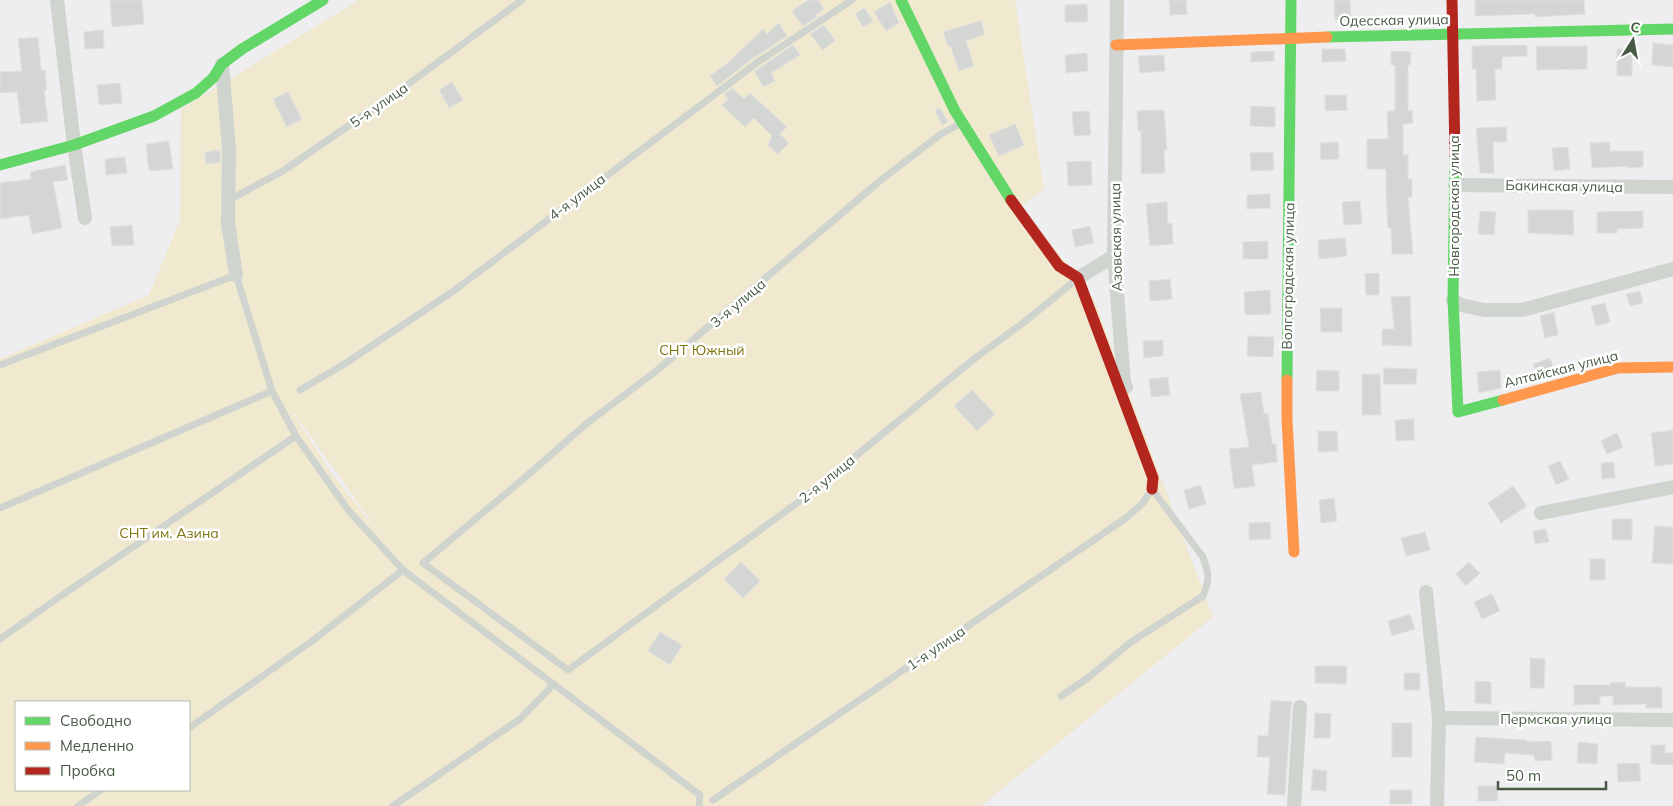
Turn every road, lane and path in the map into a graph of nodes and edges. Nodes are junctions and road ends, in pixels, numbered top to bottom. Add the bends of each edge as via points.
1 (57, 0) edge
2 (322, 0) edge
3 (522, 0) edge
4 (852, 0) edge
5 (902, 0) edge
6 (1117, 0) edge
7 (1291, 0) edge
8 (1452, 0) edge
9 (1673, 30) edge
10 (1452, 34) junction
11 (1291, 38) junction
12 (1116, 45) junction
13 (222, 64) junction
14 (962, 122) junction
15 (74, 145) junction
16 (0, 165) edge
17 (1455, 185) junction
18 (1673, 187) edge
19 (229, 200) junction
20 (86, 218) dead end
21 (1114, 256) junction
22 (1673, 269) edge
23 (236, 275) junction
24 (1078, 278) junction
25 (1454, 300) junction
26 (0, 365) edge
27 (1673, 367) edge
28 (300, 390) dead end
29 (272, 391) junction
30 (1458, 412) joint
31 (296, 436) junction
32 (1156, 468) dead end
33 (1673, 487) edge
34 (1152, 489) junction
35 (0, 508) edge
36 (1541, 513) dead end
37 (1294, 552) dead end
38 (403, 570) junction
39 (1426, 592) dead end
40 (0, 640) edge
41 (568, 670) joint
42 (554, 684) junction
43 (1061, 696) dead end
44 (1300, 706) dead end
45 (1439, 718) junction
46 (1673, 720) edge
47 (190, 727) edge
48 (100, 791) edge
49 (713, 800) dead end
50 (78, 806) edge
51 (393, 806) edge
52 (699, 806) edge
53 (1294, 806) edge
54 (1437, 806) edge

1 - 15 street
2 - 13 street
3 - 19 lane, 5-я улица via 283,171
4 - 28 lane, 4-я улица via 758,62 452,292
5 - 14 street
6 - 12 street, Азовская улица
7 - 11 street, Волгоградская улица
8 - 10 street, Новгородская улица
9 - 10 street, Одесская улица
10 - 11 street, Одесская улица
10 - 17 street, Новгородская улица
11 - 12 street, Одесская улица
11 - 37 street, Волгоградская улица via 1287,419
12 - 21 street, Азовская улица
13 - 15 street via 213,78 196,93 154,116
13 - 19 street via 229,149
14 - 24 street via 1024,220 1059,266
14 - 41 lane, 3-я улица via 881,180 423,563
15 - 16 street
15 - 20 street
17 - 18 street, Бакинская улица
17 - 25 street, Новгородская улица
19 - 23 street via 228,223
21 - 24 street
21 - 32 street, Азовская улица via 1124,383
22 - 25 street via 1522,310 1484,310
23 - 26 lane
23 - 29 lane
24 - 34 street via 1153,478
24 - 41 lane, 2-я улица via 808,494
25 - 30 street, Новгородская улица
27 - 30 street, Алтайская улица via 1618,368
29 - 31 lane
29 - 35 lane
31 - 38 lane via 348,510
31 - 40 lane
33 - 36 street
34 - 43 lane via 1203,558 1209,583 1203,596 1131,642
34 - 49 lane, 1-я улица via 1143,503 1126,518
38 - 42 lane
38 - 47 lane via 312,641
39 - 45 street
42 - 51 lane via 520,719
42 - 52 lane via 700,794
44 - 53 street
45 - 46 street, Пермская улица
45 - 54 street
48 - 50 lane

